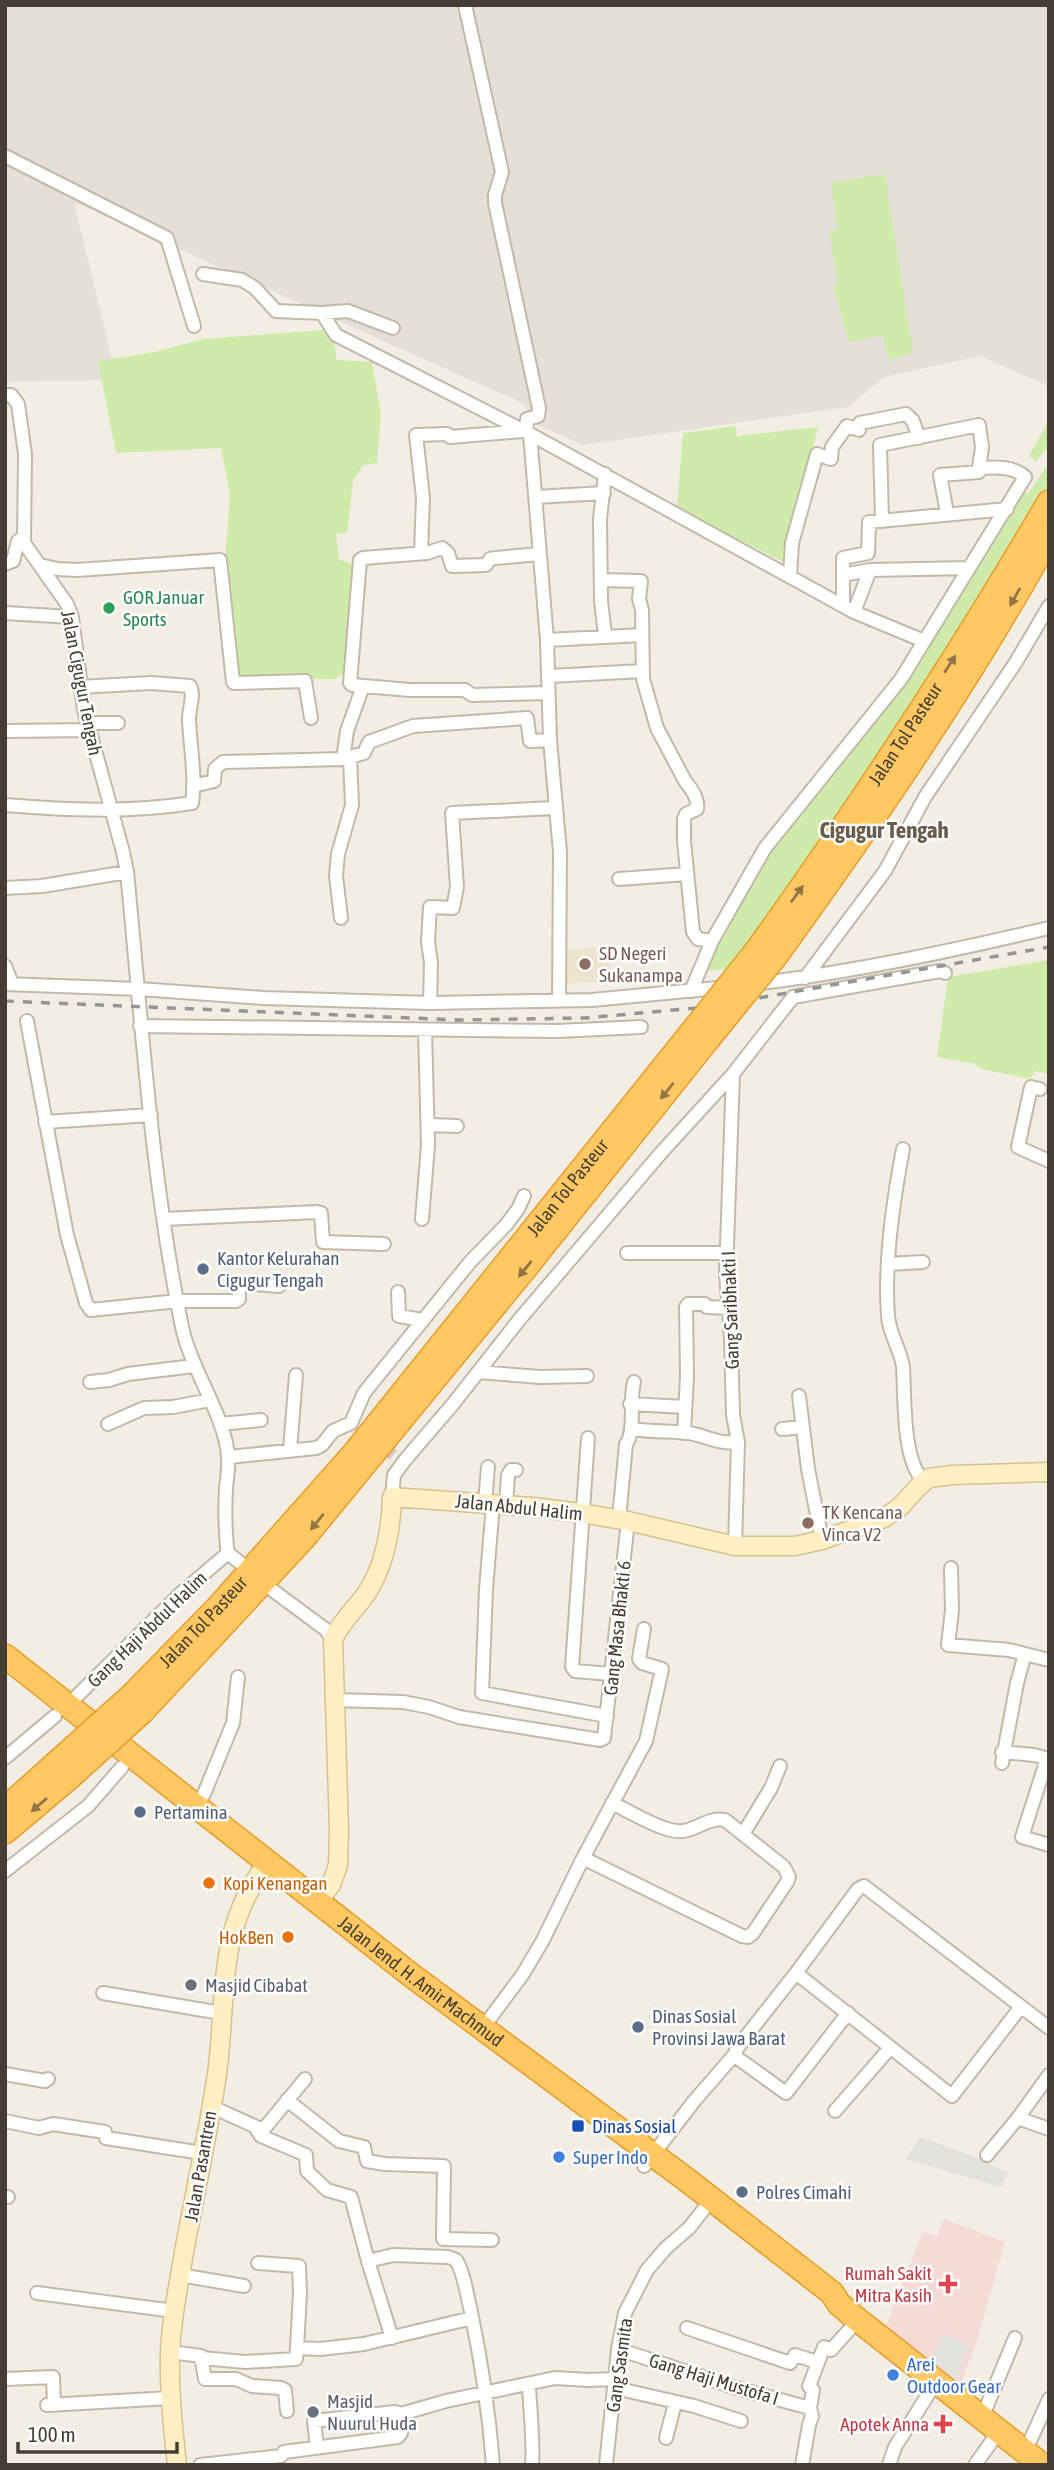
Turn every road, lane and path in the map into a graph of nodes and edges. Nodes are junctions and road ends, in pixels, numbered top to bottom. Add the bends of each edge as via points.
1 (465, 5) edge
2 (5, 156) edge
3 (203, 274) dead end
4 (321, 313) junction
5 (194, 326) dead end
6 (393, 328) dead end
7 (5, 395) edge
8 (526, 432) junction
9 (919, 438) junction
10 (979, 468) junction
11 (605, 474) junction
12 (604, 494) junction
13 (536, 498) junction
14 (1049, 502) edge
15 (1007, 509) junction
16 (947, 513) junction
17 (882, 520) junction
18 (1049, 537) edge
19 (23, 538) junction
20 (421, 554) junction
21 (540, 554) junction
22 (5, 564) edge
23 (40, 565) junction
24 (968, 568) junction
25 (870, 569) junction
26 (790, 575) junction
27 (843, 575) junction
28 (601, 580) junction
29 (1049, 606) edge
30 (848, 608) junction
31 (5, 613) edge
32 (72, 617) junction
33 (605, 635) junction
34 (642, 635) junction
35 (547, 640) junction
36 (925, 641) junction
37 (642, 671) junction
38 (550, 676) junction
39 (363, 685) junction
40 (79, 687) junction
41 (548, 693) junction
42 (311, 718) dead end
43 (118, 723) dead end
44 (88, 726) junction
45 (5, 731) edge
46 (550, 740) junction
47 (346, 759) junction
48 (193, 786) junction
49 (5, 805) edge
50 (554, 808) junction
51 (111, 810) junction
52 (127, 872) junction
53 (687, 874) junction
54 (619, 880) dead end
55 (5, 888) edge
56 (341, 918) dead end
57 (1049, 928) edge
58 (712, 941) junction
59 (766, 953) junction
60 (5, 966) edge
61 (945, 973) dead end
62 (805, 978) junction
63 (9, 984) edge
64 (139, 989) junction
65 (691, 991) junction
66 (559, 1001) junction
67 (430, 1003) junction
68 (27, 1021) dead end
69 (140, 1026) junction
70 (641, 1027) dead end
71 (425, 1030) junction
72 (733, 1074) junction
73 (1040, 1090) dead end
74 (151, 1115) junction
75 (45, 1122) junction
76 (428, 1125) junction
77 (457, 1126) dead end
78 (902, 1149) dead end
79 (1049, 1161) edge
80 (524, 1196) dead end
81 (164, 1219) junction
82 (422, 1219) dead end
83 (384, 1244) dead end
84 (627, 1253) dead end
85 (727, 1253) junction
86 (923, 1262) dead end
87 (888, 1264) junction
88 (279, 1286) dead end
89 (398, 1292) dead end
90 (178, 1301) junction
91 (728, 1308) junction
92 (422, 1320) junction
93 (194, 1366) junction
94 (478, 1372) junction
95 (296, 1375) dead end
96 (587, 1376) dead end
97 (90, 1382) dead end
98 (634, 1382) dead end
99 (799, 1396) dead end
100 (210, 1400) junction
101 (631, 1404) junction
102 (685, 1407) junction
103 (261, 1420) dead end
104 (108, 1424) dead end
105 (220, 1424) junction
106 (803, 1427) junction
107 (632, 1429) junction
108 (782, 1429) dead end
109 (684, 1433) junction
110 (588, 1438) dead end
111 (738, 1442) junction
112 (290, 1450) junction
113 (229, 1457) junction
114 (488, 1467) dead end
115 (516, 1470) dead end
116 (1049, 1472) edge
117 (924, 1481) junction
118 (392, 1497) junction
119 (495, 1504) junction
120 (582, 1513) junction
121 (624, 1520) junction
122 (821, 1540) junction
123 (735, 1546) junction
124 (228, 1552) junction
125 (243, 1565) dead end
126 (951, 1568) dead end
127 (271, 1588) dead end
128 (644, 1629) dead end
129 (333, 1639) junction
130 (1025, 1654) junction
131 (5, 1656) edge
132 (1049, 1660) edge
133 (611, 1674) junction
134 (5, 1675) edge
135 (238, 1677) dead end
136 (335, 1700) junction
137 (61, 1711) junction
138 (607, 1716) junction
139 (5, 1758) edge
140 (1048, 1759) edge
141 (779, 1766) dead end
142 (122, 1767) junction
143 (62, 1771) junction
144 (199, 1801) junction
145 (612, 1803) junction
146 (5, 1809) edge
147 (5, 1832) edge
148 (743, 1834) junction
149 (1049, 1845) edge
150 (583, 1858) junction
151 (5, 1871) edge
152 (260, 1873) junction
153 (318, 1901) junction
154 (796, 1973) junction
155 (103, 1993) dead end
156 (1020, 2008) junction
157 (221, 2013) junction
158 (848, 2013) junction
159 (1049, 2028) edge
160 (482, 2029) junction
161 (890, 2048) junction
162 (735, 2054) junction
163 (5, 2074) edge
164 (1049, 2075) edge
165 (48, 2079) dead end
166 (305, 2079) dead end
167 (287, 2100) junction
168 (211, 2106) junction
169 (835, 2111) dead end
170 (1018, 2118) junction
171 (5, 2121) edge
172 (255, 2127) junction
173 (1049, 2129) edge
174 (202, 2153) junction
175 (987, 2155) dead end
176 (648, 2160) junction
177 (704, 2209) junction
178 (492, 2240) dead end
179 (368, 2261) junction
180 (258, 2263) dead end
181 (180, 2275) junction
182 (244, 2286) dead end
183 (37, 2293) dead end
184 (839, 2304) junction
185 (174, 2311) junction
186 (472, 2318) junction
187 (858, 2320) junction
188 (687, 2328) dead end
189 (1015, 2337) dead end
190 (392, 2338) junction
191 (297, 2348) junction
192 (618, 2349) junction
193 (170, 2352) junction
194 (202, 2358) junction
195 (275, 2362) junction
196 (817, 2362) junction
197 (5, 2379) edge
198 (936, 2382) junction
199 (615, 2384) junction
200 (529, 2385) junction
201 (275, 2387) junction
202 (486, 2392) junction
203 (171, 2398) junction
204 (1049, 2399) edge
205 (675, 2403) junction
206 (810, 2408) junction
207 (288, 2411) dead end
208 (401, 2414) junction
209 (980, 2416) junction
210 (740, 2421) dead end
211 (999, 2431) junction
212 (666, 2438) dead end
213 (317, 2447) junction
214 (1032, 2460) edge
215 (177, 2465) edge
216 (200, 2465) edge
217 (493, 2465) edge
218 (532, 2465) edge
219 (606, 2465) edge
220 (802, 2465) edge
221 (890, 2465) edge
222 (975, 2465) edge

1 - 8 street via 502,172 495,203 539,408 538,416 527,419
2 - 5 street via 167,238
3 - 4 street via 242,280 276,311
4 - 6 street via 348,311
4 - 8 street via 336,335
7 - 19 street via 18,404 25,454
8 - 11 street
8 - 13 street
8 - 20 street via 416,435 423,498
9 - 10 street via 979,425
9 - 17 street via 880,445
9 - 26 street via 906,414 860,423 859,430 847,426 832,447 831,459 817,454 794,531
10 - 15 street via 1007,469 1025,477
10 - 16 street via 979,472 940,475
11 - 12 street
11 - 26 street
12 - 13 street
12 - 28 street
13 - 21 street
59 -> 14 highway, Jalan Tol Pasteur
15 - 16 street
15 - 24 street
16 - 17 street
17 - 27 street via 868,523 868,553 844,558
18 -> 59 highway, Jalan Tol Pasteur via 1011,606 820,894
19 - 22 street via 13,561
19 - 23 street, Jalan Cigugur Tengah via 26,550
20 - 21 street via 444,548 452,566 462,566
20 - 39 street via 360,560 349,675 351,684
21 - 35 street
23 - 32 street, Jalan Cigugur Tengah
23 - 42 street via 77,570 220,560 233,682 305,681
24 - 25 street
24 - 36 street
25 - 27 street
25 - 30 street
26 - 30 street
27 - 30 street
28 - 33 street
28 - 34 street via 641,581
29 - 62 street via 925,797 886,871
30 - 36 street
31 - 32 street
32 - 40 street, Jalan Cigugur Tengah
33 - 34 street
33 - 35 street
34 - 37 street
35 - 38 street
36 - 58 street via 901,679 765,848
37 - 38 street
37 - 53 street via 657,728 698,805 684,819
38 - 41 street
39 - 41 street via 465,690 472,695
39 - 47 street via 347,731
40 - 44 street, Jalan Cigugur Tengah
40 - 48 street via 190,686
41 - 46 street
43 - 44 street
44 - 45 street
44 - 51 street, Jalan Cigugur Tengah
46 - 47 street via 530,741 527,718 413,726 369,742 365,752
46 - 50 street
47 - 48 street via 223,762 215,769 214,781
47 - 56 street via 352,805 335,876
48 - 51 street via 191,804
49 - 51 street
50 - 66 street via 560,852
50 - 67 street via 452,813 455,902 453,908 430,907
51 - 52 street, Jalan Cigugur Tengah
52 - 55 street
52 - 64 street, Jalan Cigugur Tengah
53 - 54 street
53 - 58 street via 693,932 698,939
57 - 62 street
58 - 65 street
59 - 143 highway, Jalan Tol Pasteur, bridge via 462,1332 304,1538
60 - 63 street
61 - 72 street via 793,998
62 - 65 street
63 - 64 street
64 - 67 street
64 - 69 street, Jalan Cigugur Tengah
65 - 66 street
66 - 67 street
68 - 75 street
69 - 71 street
69 - 74 street, Jalan Cigugur Tengah
70 - 71 street
71 - 76 street
72 - 85 street, Gang Saribhakti I
72 - 94 street
73 - 79 street via 1031,1087 1018,1147
74 - 75 street
74 - 81 street, Jalan Cigugur Tengah
75 - 90 street via 67,1235 90,1310
76 - 77 street
76 - 82 street
78 - 87 street
80 - 92 street via 506,1224
81 - 83 street via 317,1212 322,1217 323,1242
81 - 90 street, Jalan Cigugur Tengah
84 - 85 street
85 - 91 street, Gang Saribhakti I
86 - 87 street
87 - 117 street via 888,1318 902,1366 910,1458
88 - 90 street via 241,1283 236,1301
89 - 92 street via 399,1316
90 - 93 street, Jalan Cigugur Tengah
91 - 102 street via 686,1307
91 - 111 street, Gang Saribhakti I
92 - 112 street via 364,1393 355,1425 333,1431 316,1448
93 - 97 street
93 - 100 street, Jalan Cigugur Tengah
94 - 96 street
94 - 118 street via 399,1457
95 - 112 street
98 - 101 street, Gang Masa Bhakti 6
99 - 106 street
100 - 104 street via 144,1408
100 - 105 street, Jalan Cigugur Tengah
101 - 102 street
101 - 107 street, Gang Masa Bhakti 6
102 - 109 street
103 - 105 street
105 - 113 street, Jalan Cigugur Tengah
106 - 108 street
106 - 122 street
107 - 109 street
107 - 121 street, Gang Masa Bhakti 6 via 626,1444
109 - 111 street via 719,1443
110 - 120 street
111 - 123 street, Gang Saribhakti I
112 - 113 street
113 - 124 street, Jalan Cigugur Tengah
114 - 119 street
115 - 119 street via 511,1470
116 - 117 street via 945,1475
117 - 122 street, Jalan Abdul Halim via 893,1514
118 - 119 street, Jalan Abdul Halim
118 - 129 street via 379,1569
119 - 120 street, Jalan Abdul Halim
119 - 138 street via 482,1693
120 - 121 street, Jalan Abdul Halim
120 - 133 street via 572,1667
121 - 123 street, Jalan Abdul Halim
121 - 133 street, Gang Masa Bhakti 6
122 - 123 street, Jalan Abdul Halim via 795,1546
124 - 125 street
124 - 137 street, Gang Haji Abdul Halim
126 - 130 street via 948,1645
127 - 129 street
128 - 145 street via 639,1659 662,1669 646,1741
129 - 136 street
130 - 132 street
130 - 140 street via 1002,1757
131 - 137 highway, Jalan Jend. H. Amir Machmud
133 - 138 street, Gang Masa Bhakti 6
134 - 137 highway, Jalan Jend. H. Amir Machmud
135 - 144 street via 233,1723
136 - 138 street, Gang Masa Bhakti 6 via 403,1702 459,1717 600,1740 606,1735
136 - 153 street via 338,1865 331,1885
137 - 139 street, Gang Haji Abdul Halim
137 - 142 highway, Jalan Jend. H. Amir Machmud
137 - 144 highway, Jalan Jend. H. Amir Machmud
140 - 149 street via 1022,1837
141 - 148 street
142 - 151 street via 88,1806
142 - 152 highway, Jalan Jend. H. Amir Machmud
143 - 146 highway, Jalan Tol Pasteur
143 -> 147 highway, Jalan Tol Pasteur
144 - 153 highway, Jalan Jend. H. Amir Machmud
145 - 148 street via 671,1831 688,1830 718,1818
145 - 150 street
148 - 150 street via 784,1867 789,1877 748,1937
150 - 160 street via 523,1974
152 - 157 street, Jalan Pasantren via 239,1914 224,1974
152 - 176 highway, Jalan Jend. H. Amir Machmud via 434,2010
153 - 160 highway, Jalan Jend. H. Amir Machmud
154 - 156 street via 864,1886
154 - 158 street
154 - 162 street
155 - 157 street
156 - 159 street
156 - 161 street via 952,2096
157 - 168 street, Jalan Pasantren
158 - 161 street
158 - 162 street via 786,2093
160 - 176 highway, Jalan Jend. H. Amir Machmud
161 - 169 street
162 - 176 street
163 - 165 street
164 - 170 street
166 - 167 street
167 - 172 street via 265,2129
167 - 178 street via 339,2141 364,2147 367,2161 444,2166 443,2239
168 - 172 street
168 - 174 street, Jalan Pasantren
170 - 173 street
170 - 175 street
171 - 174 street via 39,2128 53,2124 88,2129 105,2132 106,2138
172 - 179 street via 261,2136 306,2155 307,2171 327,2190 351,2197
174 - 181 street, Jalan Pasantren
176 - 177 highway, Jalan Jend. H. Amir Machmud
176 - 184 highway, Jalan Jend. H. Amir Machmud via 832,2292
177 - 184 highway, Jalan Jend. H. Amir Machmud via 826,2301
177 - 192 street, Gang Sasmita via 647,2270 625,2313
179 - 186 street via 393,2255 456,2260
179 - 190 street
180 - 191 street via 299,2266
181 - 182 street
181 - 185 street, Jalan Pasantren
183 - 185 street
184 - 187 highway, Jalan Jend. H. Amir Machmud
185 - 193 street, Jalan Pasantren
186 - 190 street
186 - 202 street
187 - 196 street via 831,2350 824,2347
187 - 198 highway, Jalan Jend. H. Amir Machmud
188 - 196 street via 790,2363 795,2355
189 - 209 street
190 - 191 street via 331,2348
191 - 195 street via 296,2359
192 - 199 street, Gang Sasmita
192 - 206 street, Gang Haji Mustofa I
193 - 194 street
193 - 203 street, Jalan Pasantren
194 - 195 street
194 - 201 street via 205,2378
195 - 201 street
196 - 206 street via 809,2386 813,2390
197 - 203 street via 52,2377 50,2405
198 - 209 highway, Jalan Jend. H. Amir Machmud
198 - 221 street via 895,2448
199 - 200 street via 555,2378
199 - 205 street
199 - 219 street, Gang Sasmita
200 - 202 street
200 - 218 street
201 - 207 street via 285,2390
202 - 208 street
202 - 217 street
203 - 215 street, Jalan Pasantren
204 - 214 street
205 - 210 street
205 - 212 street
206 - 220 street
208 - 213 street via 398,2437
208 - 213 street via 314,2421
209 - 211 highway, Jalan Jend. H. Amir Machmud
211 - 214 highway, Jalan Jend. H. Amir Machmud
211 - 222 street
213 - 216 street

